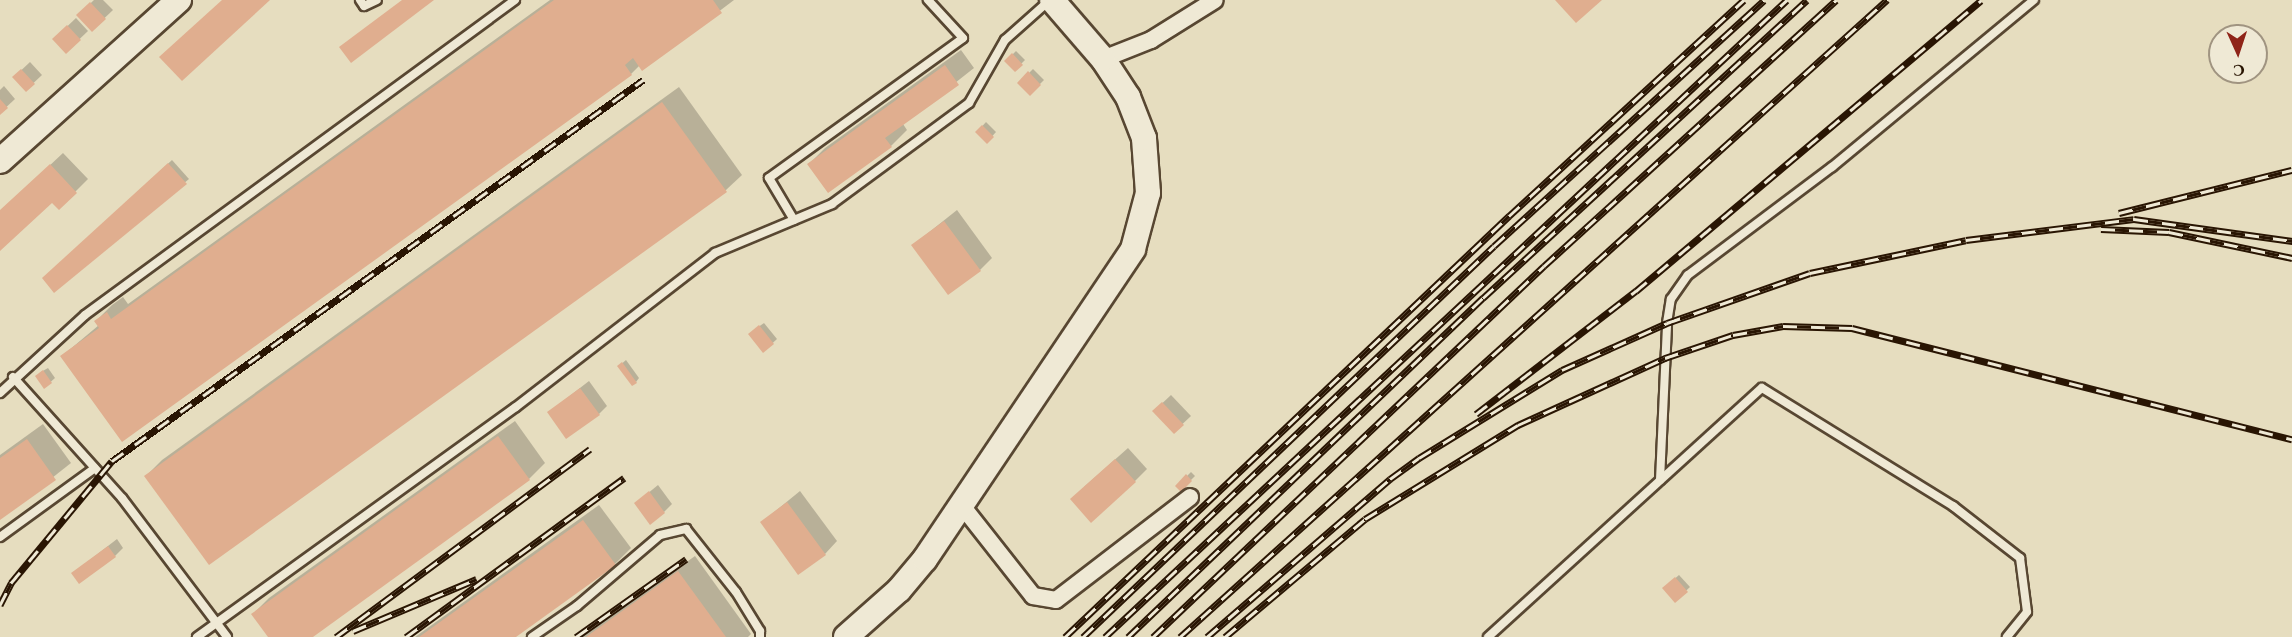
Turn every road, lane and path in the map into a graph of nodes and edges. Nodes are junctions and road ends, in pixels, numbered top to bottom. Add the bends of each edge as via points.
1 (179, 0) edge
2 (360, 0) edge
3 (377, 0) edge
4 (515, 0) edge
5 (928, 0) edge
6 (1051, 0) edge
7 (1215, 0) edge
8 (2034, 0) edge
9 (1103, 59) junction
10 (0, 161) edge
11 (794, 220) junction
12 (13, 377) junction
13 (0, 393) edge
14 (95, 468) junction
15 (1660, 480) junction
16 (1190, 497) dead end
17 (963, 507) junction
18 (0, 537) edge
19 (218, 621) junction
20 (197, 637) edge
21 (227, 637) edge
22 (532, 637) edge
23 (760, 637) edge
24 (846, 637) edge
25 (1488, 637) edge
26 (2007, 637) edge

1 - 10 main road
2 - 3 lane via 364,6
4 - 12 lane via 85,315
5 - 11 lane via 963,38 769,178
6 - 9 main road
6 - 11 lane via 1005,40 969,103 832,204
7 - 9 street via 1151,40
8 - 15 lane via 1832,167 1688,275 1671,299 1667,323
9 - 17 main road via 1128,97 1144,138 1148,193 1140,227 1122,270
11 - 19 lane via 715,253 516,407
12 - 13 lane
12 - 14 lane
14 - 18 lane
14 - 19 lane
15 - 25 lane
15 - 26 lane via 1762,387 1953,506 2020,558 2027,612
16 - 17 street via 1056,600 1033,596
17 - 24 main road via 899,590
19 - 20 lane
19 - 21 lane
22 - 23 lane via 578,606 660,534 686,529 736,592 760,630

